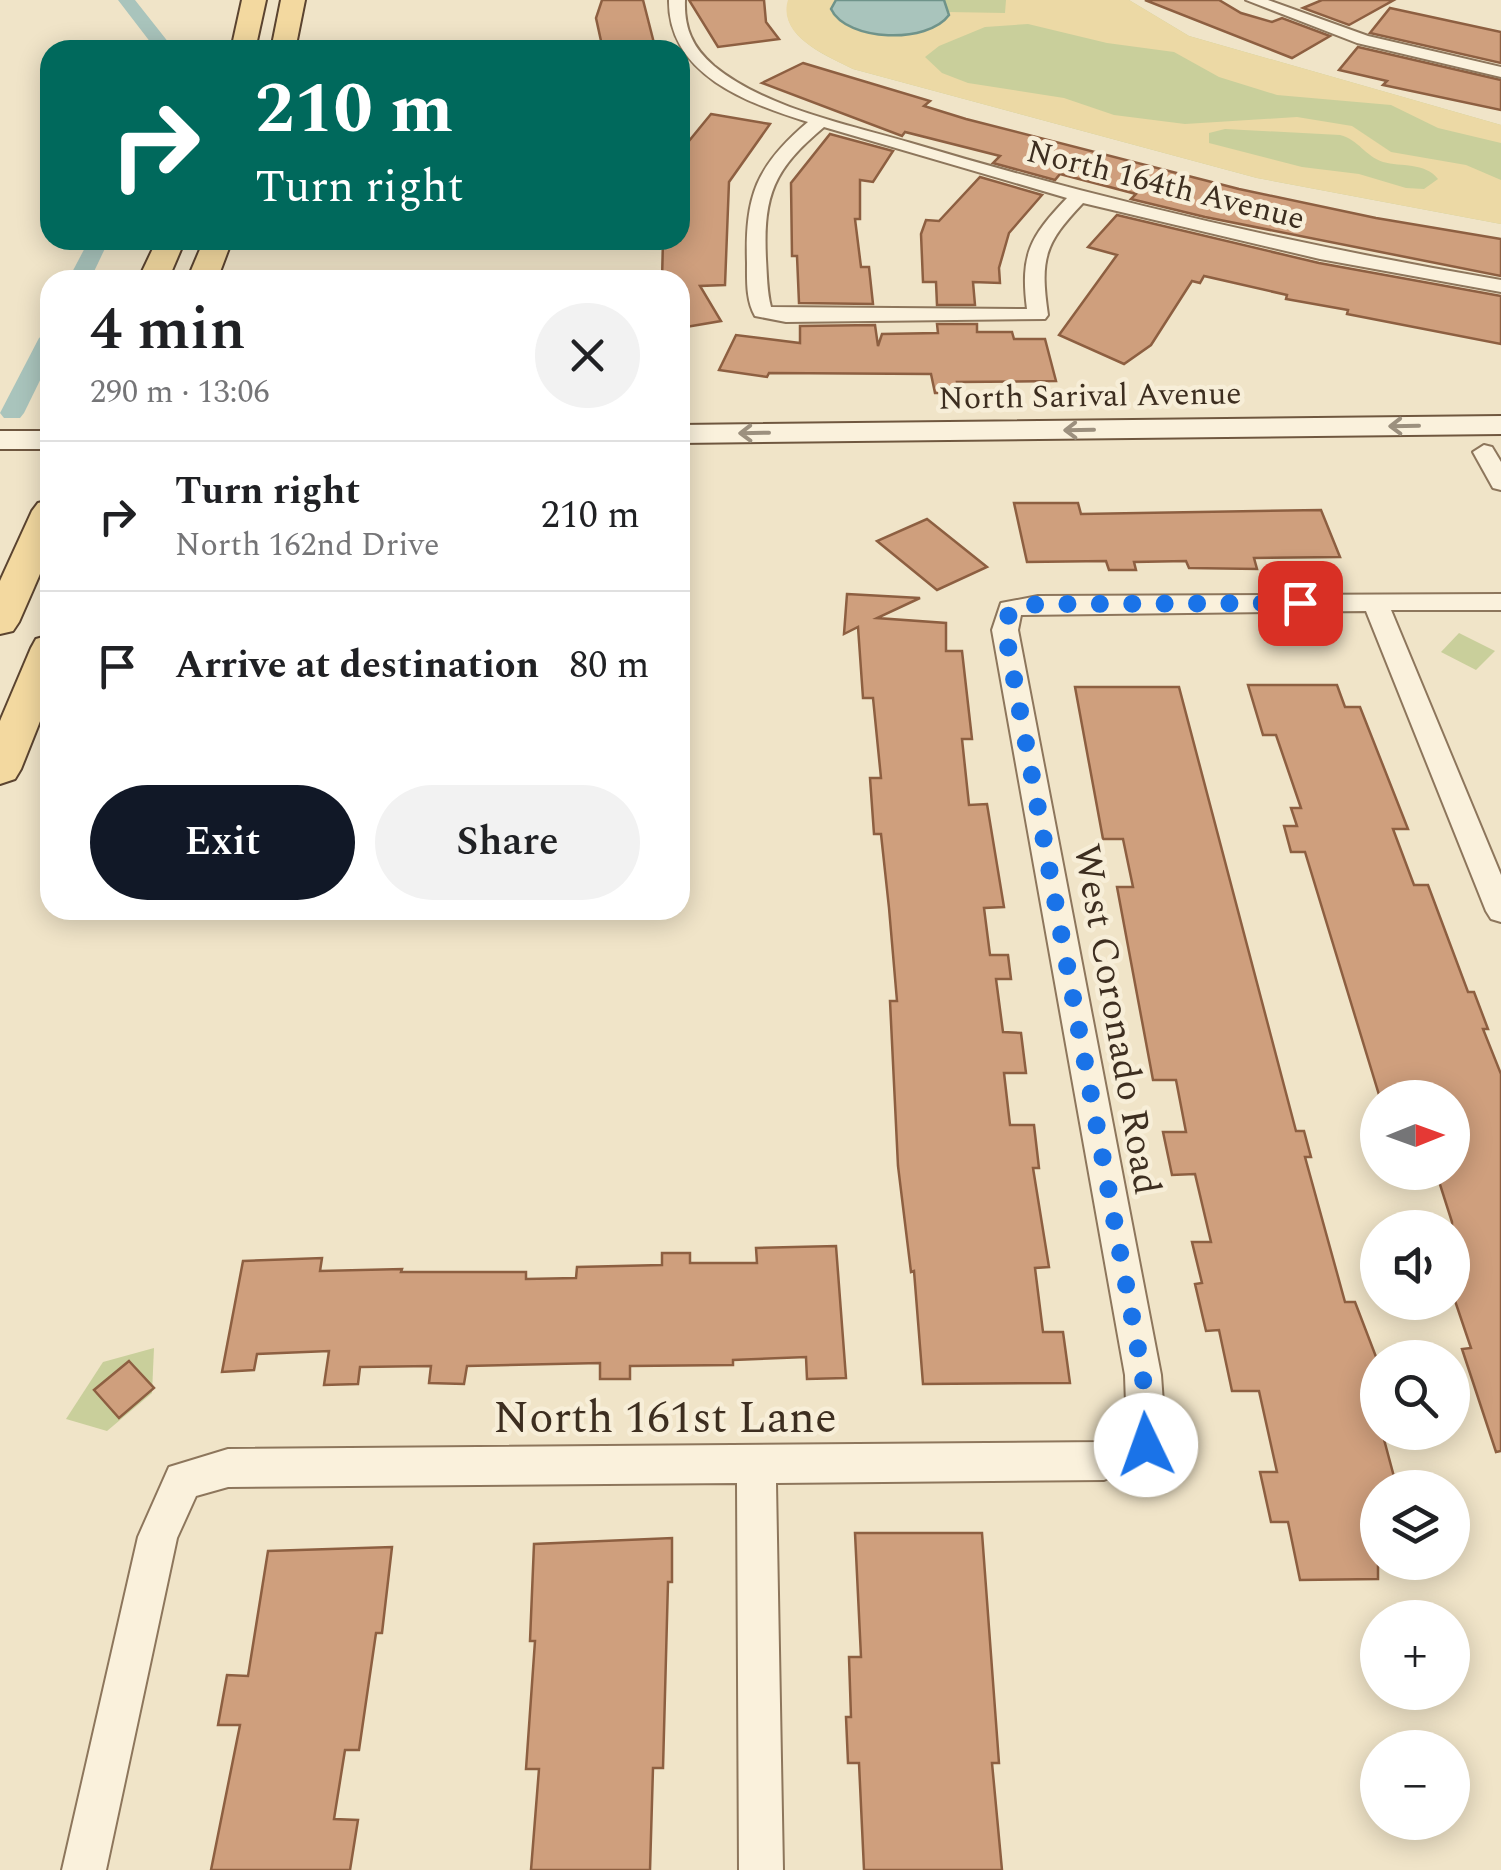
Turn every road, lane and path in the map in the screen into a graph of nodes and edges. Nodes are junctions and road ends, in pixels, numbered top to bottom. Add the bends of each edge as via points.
1 (254, 0) edge
2 (293, 0) edge
3 (677, 0) edge
4 (1254, 0) edge
5 (245, 40) edge
6 (285, 40) edge
7 (687, 40) edge
8 (690, 45) edge
9 (1501, 72) edge
10 (820, 121) junction
11 (1079, 196) junction
12 (1501, 286) edge
13 (1501, 425) edge
14 (690, 434) edge
15 (17, 450) edge
16 (1493, 452) edge
17 (690, 459) edge
18 (40, 461) edge
19 (1501, 482) edge
20 (40, 533) edge
21 (1501, 602) edge
22 (1375, 603) junction
23 (0, 622) edge
24 (40, 672) edge
25 (0, 770) edge
26 (1501, 912) edge
27 (1146, 1445) joint
28 (756, 1462) junction
29 (84, 1870) edge
30 (761, 1870) edge

1 - 5 main road
2 - 6 main road
3 - 7 street, North 164th Avenue via 676,25
4 - 9 street via 1363,40
8 - 10 street, North 164th Avenue via 743,92
10 - 11 street, North 164th Avenue
10 - 11 street via 781,153 757,197 762,312 1038,316 1033,256 1045,232
11 - 12 street, North 164th Avenue via 1330,256
13 -> 14 main road, North Sarival Avenue
15 - 18 main road
16 - 17 main road, North Sarival Avenue
16 - 19 street
20 - 23 main road
21 - 22 street
22 - 26 street
22 - 27 street, West Coronado Road via 1010,609 1005,630 1143,1376
24 - 25 main road
27 - 28 street, North 161st Lane via 1104,1462
28 - 29 street, North 161st Lane via 228,1468 183,1481 158,1537
28 - 30 street

